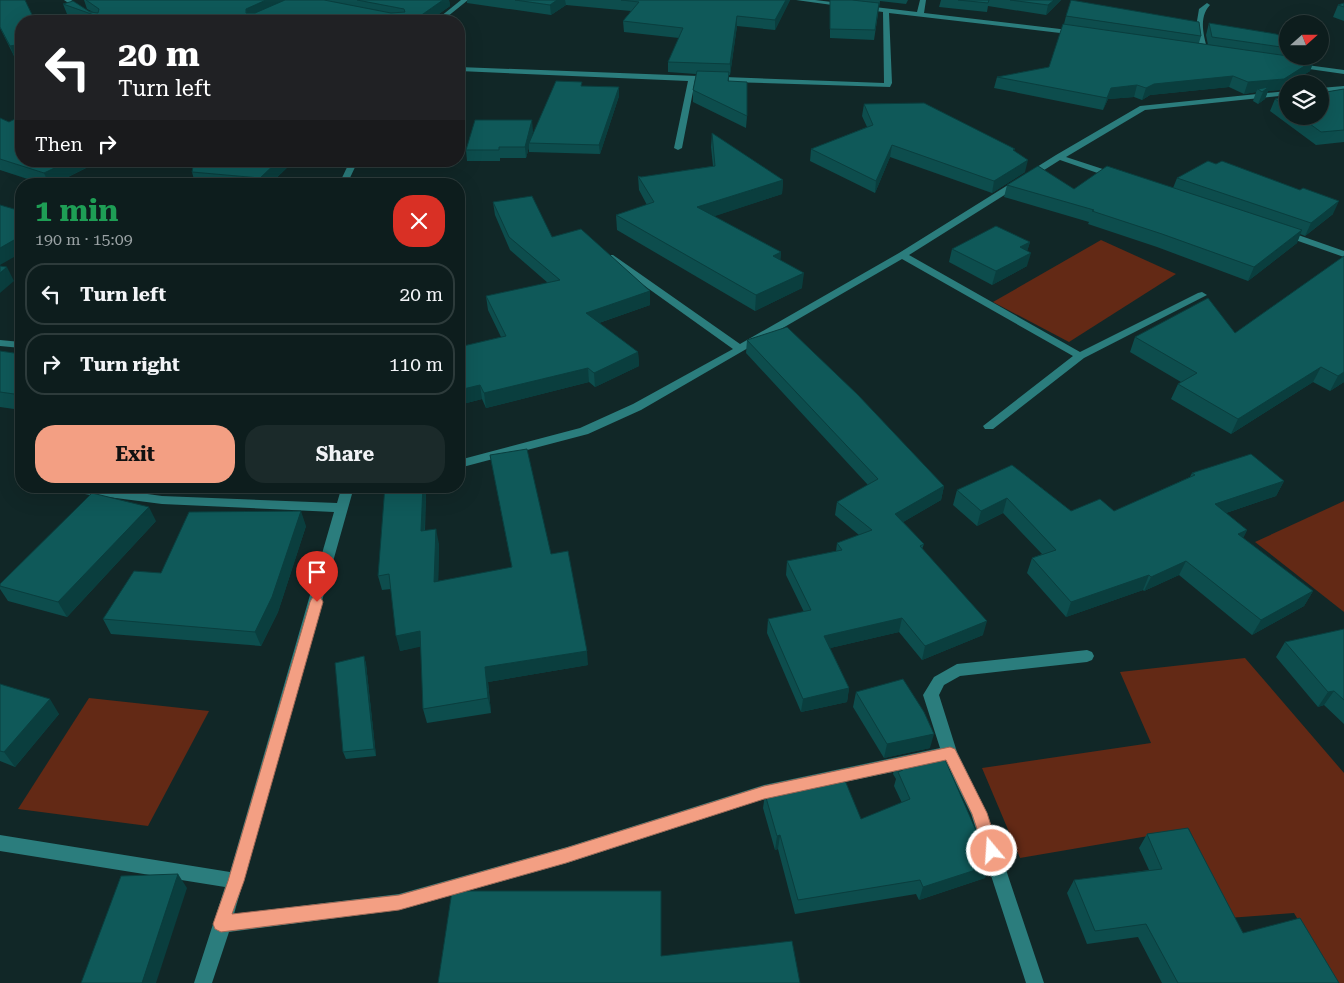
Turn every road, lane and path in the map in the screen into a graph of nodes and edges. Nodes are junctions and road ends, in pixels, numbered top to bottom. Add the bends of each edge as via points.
1 (67, 0) edge
2 (799, 0) edge
3 (923, 0) edge
4 (450, 2) dead end
5 (461, 2) edge
6 (1207, 5) dead end
7 (886, 10) junction
8 (920, 14) junction
9 (90, 15) edge
10 (445, 15) edge
11 (1087, 35) edge
12 (1194, 50) edge
13 (1204, 52) junction
14 (1213, 53) edge
15 (1295, 65) edge
16 (465, 69) edge
17 (1344, 72) edge
18 (692, 80) junction
19 (1344, 88) edge
20 (1329, 89) edge
21 (1279, 94) edge
22 (678, 148) dead end
23 (1058, 157) junction
24 (1125, 180) edge
25 (1276, 231) edge
26 (603, 252) edge
27 (1344, 254) edge
28 (902, 255) junction
29 (1202, 295) dead end
30 (0, 343) edge
31 (15, 344) edge
32 (740, 349) junction
33 (1080, 356) junction
34 (989, 426) dead end
35 (465, 462) edge
36 (108, 493) edge
37 (348, 493) edge
38 (343, 508) junction
39 (1087, 656) dead end
40 (950, 753) junction
41 (0, 843) edge
42 (236, 881) junction
43 (221, 924) junction
44 (203, 983) edge
45 (1035, 983) edge

1 - 9 street
2 - 7 street
3 - 8 street
4 - 5 street
5 - 10 street
6 - 13 street via 1202,9 1199,27
7 - 8 street
7 - 18 street via 887,85
8 - 11 street
12 - 13 street
13 - 14 street
15 - 17 street
16 - 18 street
18 - 22 street
19 - 20 street
21 - 23 street via 1143,108
23 - 24 street
23 - 28 street
25 - 27 street
26 - 32 street
28 - 32 street
28 - 33 street
29 - 33 street
30 - 31 street
32 - 35 street via 637,407 584,431
33 - 34 street
36 - 38 street via 162,500
37 - 38 street
38 - 42 street
39 - 40 street via 958,670 939,681 931,695
40 - 43 street via 764,792 566,855 399,902
40 - 45 street via 979,813
41 - 42 street
42 - 43 street
43 - 44 street

